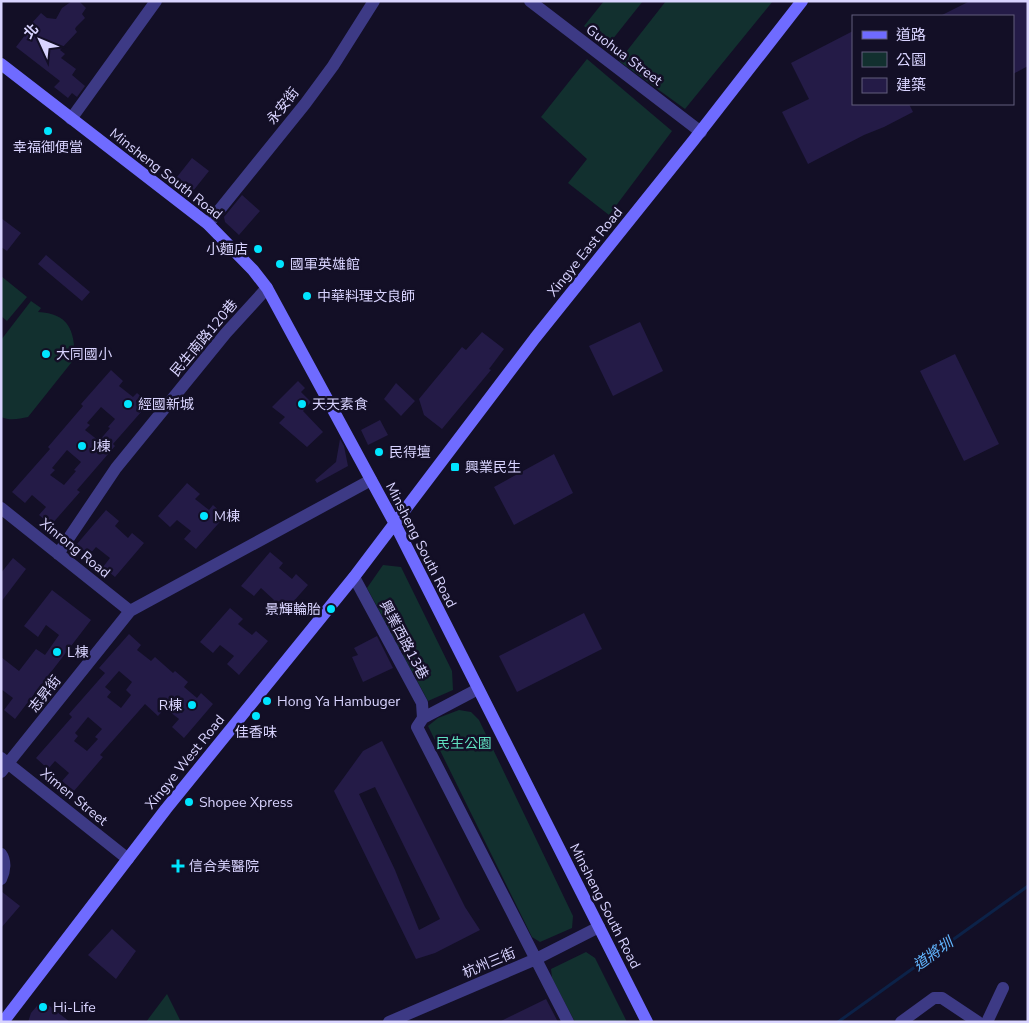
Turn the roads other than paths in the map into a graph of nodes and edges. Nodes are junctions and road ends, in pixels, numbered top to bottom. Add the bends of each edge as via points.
1 (156, 1) edge
2 (374, 1) edge
3 (530, 1) edge
4 (802, 1) edge
5 (1, 64) edge
6 (71, 119) junction
7 (700, 132) junction
8 (208, 224) junction
9 (268, 288) junction
10 (371, 480) junction
11 (1, 508) edge
12 (395, 524) junction
13 (58, 554) junction
14 (354, 577) junction
15 (130, 611) junction
16 (478, 689) junction
17 (423, 718) junction
18 (4, 765) edge
19 (1, 854) edge
20 (128, 859) junction
21 (1, 879) edge
22 (599, 927) junction
23 (536, 960) junction
24 (1003, 988) dead end
25 (5, 1019) edge
26 (389, 1022) edge
27 (568, 1022) edge
28 (647, 1022) edge
29 (901, 1022) edge
30 (978, 1022) edge
31 (988, 1022) edge

1 - 6 street
2 - 8 street, 永安街 via 305,104
3 - 7 street, Guohua Street
4 - 7 street, Xingye East Road
5 - 6 street, Minsheng South Road
6 - 8 street, Minsheng South Road
7 - 12 street, Xingye East Road via 535,338
8 - 9 street, Minsheng South Road
9 - 10 street, Minsheng South Road
9 - 13 street, 民生南路120巷 via 226,333 116,468
10 - 12 street, Minsheng South Road
10 - 15 street
11 - 13 street, Xinrong Road
12 - 14 street, Xingye West Road
12 - 16 street, Minsheng South Road
13 - 15 street, Xinrong Road
14 - 17 street, 興業西路13巷 via 422,704
14 - 20 street, Xingye West Road
15 - 18 street, 志昇街
16 - 17 street
16 - 22 street, Minsheng South Road
17 - 23 street, 興業西路13巷 via 417,727
18 - 20 street, Ximen Street
19 - 21 street via 5,871
20 - 25 street, Xingye West Road
22 - 23 street, 杭州三街
22 - 28 street, Minsheng South Road
23 - 26 street, 杭州三街
23 - 27 street
24 - 31 street
29 - 30 street via 934,998 942,998

